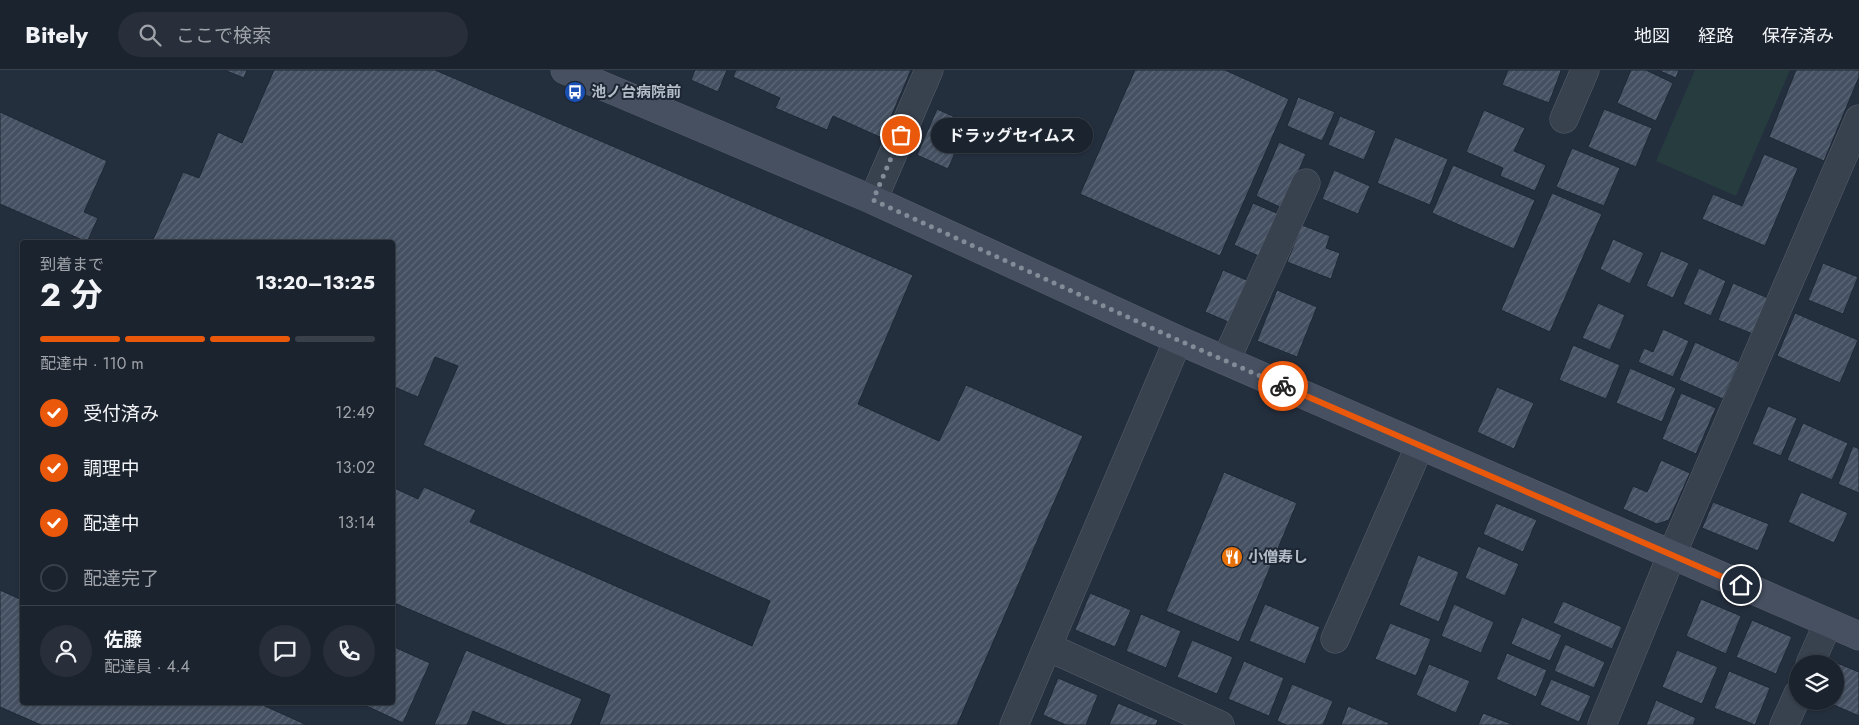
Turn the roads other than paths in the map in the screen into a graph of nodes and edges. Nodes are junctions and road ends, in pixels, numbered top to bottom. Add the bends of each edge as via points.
1 (565, 70) edge
2 (929, 70) edge
3 (1585, 70) edge
4 (1564, 119) dead end
5 (1859, 119) edge
6 (1306, 183) dead end
7 (873, 200) junction
8 (1178, 340) junction
9 (1226, 360) junction
10 (1420, 445) junction
11 (1672, 554) junction
12 (1828, 623) junction
13 (1859, 636) edge
14 (1335, 639) dead end
15 (1048, 647) junction
16 (1814, 655) edge
17 (1794, 710) edge
18 (1791, 723) edge
19 (1014, 725) edge
20 (1220, 725) edge
21 (1602, 725) edge

1 - 7 street
2 - 7 street
3 - 4 street
5 - 11 street
6 - 9 street
7 - 8 street
8 - 9 street
8 - 15 street
9 - 10 street
10 - 11 street
10 - 14 street
11 - 12 street
11 - 21 street
12 - 13 street
12 - 16 street
15 - 19 street
15 - 20 street
17 - 18 street

